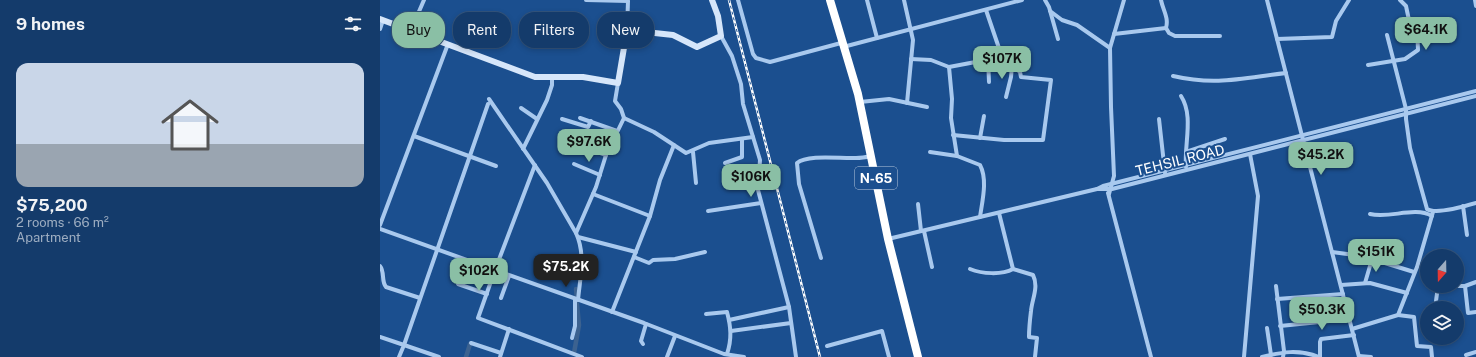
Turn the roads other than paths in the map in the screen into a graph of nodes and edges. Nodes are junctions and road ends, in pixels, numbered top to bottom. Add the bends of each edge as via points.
1 (424, 0) edge
2 (586, 0) edge
3 (712, 0) edge
4 (738, 0) edge
5 (830, 0) edge
6 (867, 0) edge
7 (904, 0) edge
8 (1022, 0) edge
9 (1045, 0) edge
10 (1124, 0) edge
11 (1161, 0) edge
12 (1267, 0) edge
13 (1349, 0) edge
14 (1400, 0) edge
15 (1475, 0) edge
16 (1476, 6) edge
17 (986, 10) junction
18 (1050, 11) junction
19 (419, 12) edge
20 (628, 12) edge
21 (382, 19) edge
22 (392, 23) edge
23 (1166, 28) junction
24 (380, 30) edge
25 (910, 30) junction
26 (654, 33) edge
27 (1114, 34) junction
28 (1387, 35) dead end
29 (721, 36) junction
30 (1220, 36) dead end
31 (877, 38) junction
32 (1058, 39) dead end
33 (1277, 39) junction
34 (445, 43) edge
35 (448, 44) junction
36 (842, 45) junction
37 (624, 48) edge
38 (1110, 48) junction
39 (1002, 57) junction
40 (910, 59) junction
41 (988, 59) junction
42 (1394, 61) junction
43 (1368, 65) dead end
44 (1012, 66) junction
45 (949, 67) junction
46 (1286, 73) junction
47 (1173, 76) dead end
48 (552, 78) junction
49 (989, 82) dead end
50 (618, 83) junction
51 (1476, 91) edge
52 (1181, 96) dead end
53 (1476, 96) edge
54 (1006, 97) dead end
55 (860, 102) junction
56 (907, 103) junction
57 (927, 107) dead end
58 (520, 108) dead end
59 (1407, 111) junction
60 (984, 116) dead end
61 (580, 118) dead end
62 (624, 118) junction
63 (537, 119) junction
64 (562, 119) dead end
65 (1159, 120) dead end
66 (591, 121) junction
67 (617, 131) junction
68 (954, 135) junction
69 (414, 136) junction
70 (753, 136) junction
71 (569, 138) dead end
72 (980, 138) junction
73 (1302, 138) junction
74 (742, 139) junction
75 (1225, 139) dead end
76 (674, 145) junction
77 (524, 149) junction
78 (692, 152) junction
79 (930, 152) dead end
80 (1186, 152) junction
81 (1250, 154) junction
82 (606, 155) junction
83 (470, 156) junction
84 (872, 156) junction
85 (957, 156) junction
86 (725, 163) dead end
87 (574, 164) dead end
88 (535, 165) junction
89 (496, 166) dead end
90 (1186, 167) junction
91 (1165, 173) junction
92 (600, 175) junction
93 (696, 183) dead end
94 (1112, 186) junction
95 (1104, 188) junction
96 (593, 194) junction
97 (1110, 194) junction
98 (1476, 203) edge
99 (761, 204) junction
100 (918, 204) dead end
101 (1463, 206) junction
102 (708, 211) dead end
103 (999, 213) junction
104 (1370, 214) dead end
105 (1432, 214) junction
106 (650, 216) junction
107 (980, 218) junction
108 (380, 224) edge
109 (380, 229) edge
110 (923, 231) junction
111 (577, 235) junction
112 (1467, 235) dead end
113 (888, 239) junction
114 (437, 250) junction
115 (636, 252) junction
116 (705, 252) dead end
117 (1332, 252) junction
118 (634, 257) junction
119 (821, 258) dead end
120 (1372, 259) junction
121 (380, 266) edge
122 (932, 267) dead end
123 (970, 269) dead end
124 (1014, 269) junction
125 (494, 270) junction
126 (1414, 272) junction
127 (509, 276) junction
128 (1476, 282) edge
129 (1366, 283) junction
130 (458, 284) dead end
131 (1340, 285) junction
132 (1276, 286) dead end
133 (1465, 286) joint
134 (1437, 293) edge
135 (487, 294) junction
136 (1343, 294) junction
137 (1407, 294) junction
138 (420, 298) junction
139 (501, 298) dead end
140 (1277, 299) junction
141 (576, 300) junction
142 (1436, 301) dead end
143 (789, 307) junction
144 (612, 312) junction
145 (1476, 312) edge
146 (706, 314) dead end
147 (1398, 315) junction
148 (1350, 319) junction
149 (730, 320) junction
150 (791, 323) junction
151 (646, 324) junction
152 (1280, 326) junction
153 (1267, 328) dead end
154 (509, 329) junction
155 (1352, 329) junction
156 (731, 331) junction
157 (1354, 335) junction
158 (675, 336) junction
159 (380, 337) edge
160 (572, 338) dead end
161 (471, 343) dead end
162 (643, 344) dead end
163 (404, 345) junction
164 (827, 346) dead end
165 (1284, 352) junction
166 (1476, 352) edge
167 (727, 354) junction
168 (501, 355) edge
169 (1271, 355) junction
170 (1466, 355) dead end
171 (1359, 356) edge
172 (399, 357) edge
173 (440, 357) edge
174 (582, 357) edge
175 (667, 357) edge
176 (744, 357) edge
177 (796, 357) edge
178 (889, 357) edge
179 (918, 357) edge
180 (1035, 357) edge
181 (1151, 357) edge
182 (1244, 357) edge
183 (1262, 357) edge
184 (1283, 357) edge
185 (1319, 357) edge
186 (1371, 357) edge
187 (1432, 357) edge

1 - 19 street
2 - 20 street via 628,1
3 - 29 street
4 - 36 street via 756,58 770,62
5 - 36 highway, N-65
6 - 31 street
7 - 25 street
8 - 17 street
9 - 18 street
10 - 27 street
11 - 23 street via 1166,15
12 - 33 street
13 - 33 street via 1336,20 1332,37
14 - 42 street via 1406,6 1410,25 1417,27 1419,45 1418,50 1405,59
15 - 16 street
17 - 25 street
17 - 39 street
18 - 32 street
18 - 38 street via 1062,20 1077,25
21 - 22 street
21 - 24 street
23 - 27 street
23 - 30 street via 1175,36
25 - 31 street
25 - 40 street via 913,40
26 - 29 street via 673,35 697,47
27 - 38 street
28 - 42 street
29 - 70 street via 732,56 741,84 743,104
31 - 36 street
33 - 46 street
34 - 35 street
35 - 48 street via 535,77
35 - 69 street
36 - 55 highway, N-65
37 - 50 street
38 - 94 street via 1114,176
39 - 41 street
39 - 44 street
40 - 45 street via 931,60
40 - 56 street
41 - 45 street
41 - 49 street
42 - 43 street
42 - 59 street
44 - 54 street
44 - 72 street via 1020,72 1021,77 1051,80 1043,140
45 - 68 street
46 - 47 street via 1218,82
46 - 73 street
48 - 50 street via 583,77
48 - 63 street via 547,100
50 - 62 street via 615,101
51 - 59 street
52 - 80 street via 1187,113
53 - 59 street
55 - 56 street via 889,99
55 - 84 highway, N-65
56 - 57 street
58 - 63 street
59 - 73 street
59 - 105 street via 1406,119 1416,171 1427,209
60 - 72 street
61 - 66 street
62 - 67 street
62 - 76 street
63 - 77 street
64 - 66 street via 588,127
65 - 91 street
66 - 67 street
67 - 82 street
68 - 72 street
68 - 85 street
69 - 83 street
69 - 108 street
70 - 74 street
70 - 99 street via 760,160 758,190
71 - 82 street via 581,146
73 - 81 street, TEHSIL ROAD
73 - 90 street
73 - 117 street
74 - 78 street via 709,143
74 - 86 street via 742,158
75 - 80 street
76 - 78 street via 686,153
76 - 106 street via 660,180
77 - 83 street via 488,101
77 - 88 street
78 - 93 street
79 - 85 street
80 - 90 street
81 - 90 street, TEHSIL ROAD
81 - 182 street via 1258,196
82 - 92 street
83 - 89 street
83 - 114 street
84 - 113 highway, N-65
84 - 119 street via 812,159 797,163 799,184
85 - 107 street via 975,162 983,170 984,188
87 - 92 street
88 - 111 street
88 - 125 street
90 - 91 street
91 - 94 street
92 - 96 street
94 - 95 street
94 - 97 street
95 - 97 street
95 - 103 street
96 - 106 street
96 - 111 street
97 - 181 street
98 - 101 street
99 - 102 street
99 - 143 street
100 - 110 street
101 - 105 street
101 - 112 street
103 - 107 street
103 - 124 street
104 - 105 street
105 - 126 street
106 - 115 street
107 - 110 street
109 - 114 street
110 - 113 street
110 - 122 street
111 - 115 street
111 - 141 street via 582,262
113 - 179 highway, N-65
114 - 125 street
114 - 138 street
115 - 118 street
116 - 118 street via 649,262
117 - 120 street
117 - 131 street
118 - 144 street
120 - 126 street
120 - 129 street
121 - 138 street via 383,269 386,287
123 - 124 street via 993,273
124 - 180 street via 1033,275 1035,279 1029,337 1037,338
125 - 127 street
125 - 135 street
126 - 137 street
127 - 139 street
127 - 141 street
128 - 133 street
129 - 131 street
129 - 137 street via 1386,286
130 - 135 street
131 - 136 street
132 - 140 street
133 - 145 street via 1468,313
134 - 142 street
135 - 154 street via 478,318
136 - 140 street
136 - 148 street
137 - 147 street
138 - 163 street
140 - 152 street
141 - 144 street
141 - 160 street
143 - 149 street
143 - 150 street
144 - 151 street
146 - 149 street via 727,312
147 - 155 street
147 - 187 street via 1414,317 1416,346 1431,348
148 - 152 street
148 - 155 street
149 - 156 street
150 - 156 street
150 - 177 street
151 - 158 street
151 - 162 street via 641,341
152 - 165 street
153 - 169 street
154 - 168 street
154 - 174 street
155 - 157 street
156 - 167 street via 731,343
157 - 171 street
157 - 185 street via 1321,339
158 - 167 street
158 - 175 street
159 - 163 street
161 - 168 street
163 - 172 street
163 - 173 street
164 - 178 street via 882,331
165 - 169 street
165 - 184 street
165 - 185 street via 1298,351
166 - 170 street
167 - 176 street
169 - 183 street
171 - 186 street

